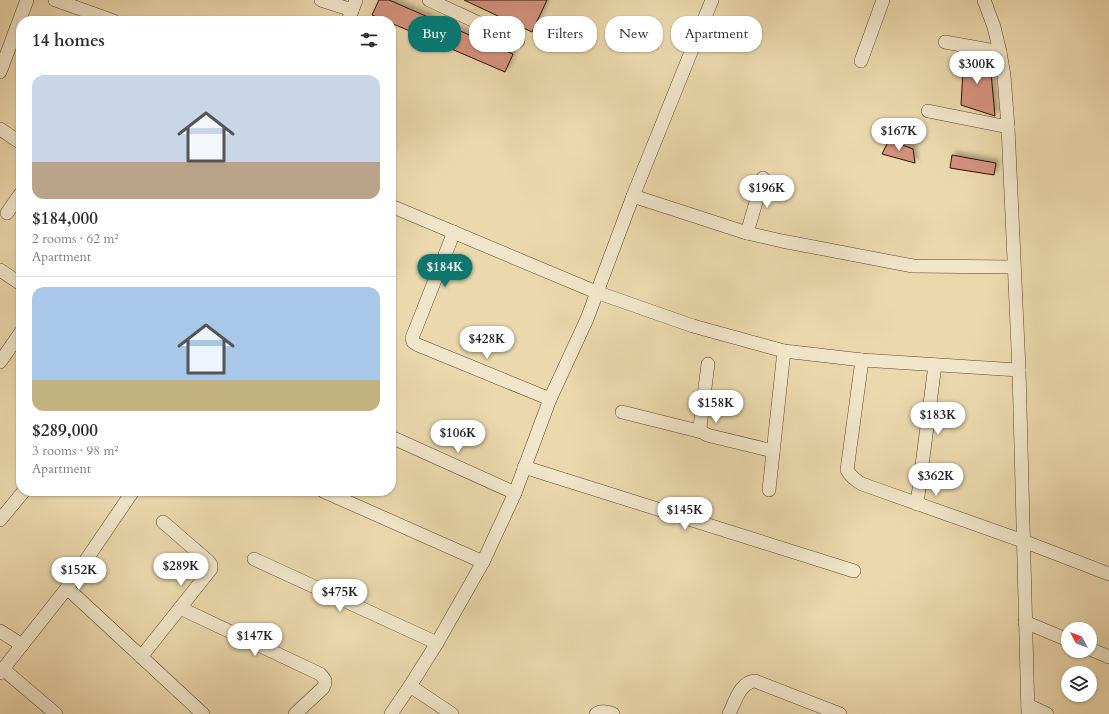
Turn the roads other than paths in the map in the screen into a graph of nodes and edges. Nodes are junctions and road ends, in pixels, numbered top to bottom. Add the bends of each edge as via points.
1 (27, 0) edge
2 (55, 0) edge
3 (321, 0) edge
4 (429, 0) edge
5 (712, 0) edge
6 (883, 0) edge
7 (984, 2) edge
8 (352, 10) edge
9 (21, 16) edge
10 (100, 16) edge
11 (469, 18) edge
12 (16, 29) edge
13 (945, 42) dead end
14 (1000, 52) junction
15 (861, 61) dead end
16 (0, 72) edge
17 (928, 111) dead end
18 (1008, 127) junction
19 (0, 129) edge
20 (16, 140) edge
21 (763, 178) dead end
22 (633, 196) junction
23 (16, 200) edge
24 (396, 208) edge
25 (7, 213) dead end
26 (454, 232) junction
27 (747, 233) junction
28 (1014, 267) junction
29 (0, 270) edge
30 (16, 281) edge
31 (596, 292) junction
32 (16, 339) edge
33 (784, 352) junction
34 (862, 360) junction
35 (0, 362) edge
36 (708, 364) dead end
37 (935, 365) junction
38 (1019, 370) junction
39 (550, 399) junction
40 (622, 412) dead end
41 (702, 432) junction
42 (396, 439) edge
43 (773, 451) junction
44 (524, 467) junction
45 (769, 490) dead end
46 (515, 493) junction
47 (20, 496) edge
48 (130, 496) edge
49 (334, 496) edge
50 (917, 504) junction
51 (0, 520) edge
52 (163, 522) dead end
53 (1023, 541) junction
54 (254, 559) dead end
55 (483, 562) junction
56 (854, 571) dead end
57 (1109, 574) edge
58 (67, 588) junction
59 (180, 608) junction
60 (1025, 622) junction
61 (0, 631) edge
62 (1061, 637) edge
63 (437, 643) junction
64 (22, 645) junction
65 (1097, 652) edge
66 (141, 657) junction
67 (1109, 657) edge
68 (2, 671) edge
69 (410, 686) junction
70 (1028, 710) edge
71 (56, 714) edge
72 (203, 714) edge
73 (295, 714) edge
74 (390, 714) edge
75 (452, 714) edge
76 (596, 714) edge
77 (613, 714) edge
78 (729, 714) edge
79 (840, 714) edge
80 (1047, 714) edge

1 - 9 street
2 - 10 street
3 - 8 street
4 - 11 street
5 - 22 street
6 - 15 street
7 - 14 street
12 - 16 street
13 - 14 street
14 - 18 street
17 - 18 street
18 - 28 street
19 - 20 street
21 - 27 street
22 - 27 street
22 - 31 street
23 - 25 street
24 - 26 street
26 - 31 street
26 - 39 street via 412,338 413,342
27 - 28 street via 913,266
28 - 38 street
29 - 30 street
31 - 33 street via 693,326
31 - 39 street via 587,318
32 - 35 street
33 - 34 street
33 - 43 street
34 - 37 street
34 - 50 street via 847,470 850,476 862,484
36 - 41 street via 700,427
37 - 38 street
37 - 50 street
38 - 53 street
39 - 44 street
40 - 41 street
41 - 43 street
42 - 46 street
43 - 45 street
44 - 46 street
44 - 56 street
46 - 55 street
47 - 51 street
48 - 58 street
49 - 55 street
50 - 53 street
52 - 59 street via 211,565 211,569
53 - 57 street
53 - 60 street
54 - 63 street
55 - 63 street
58 - 64 street
58 - 66 street
59 - 66 street
59 - 73 street via 320,674 326,683
60 - 62 street
60 - 70 street
61 - 64 street
63 - 69 street
64 - 68 street
65 - 67 street
66 - 72 street
68 - 71 street
69 - 74 street
69 - 75 street
70 - 80 street
76 - 77 street via 606,711
78 - 79 street via 744,686 755,681

